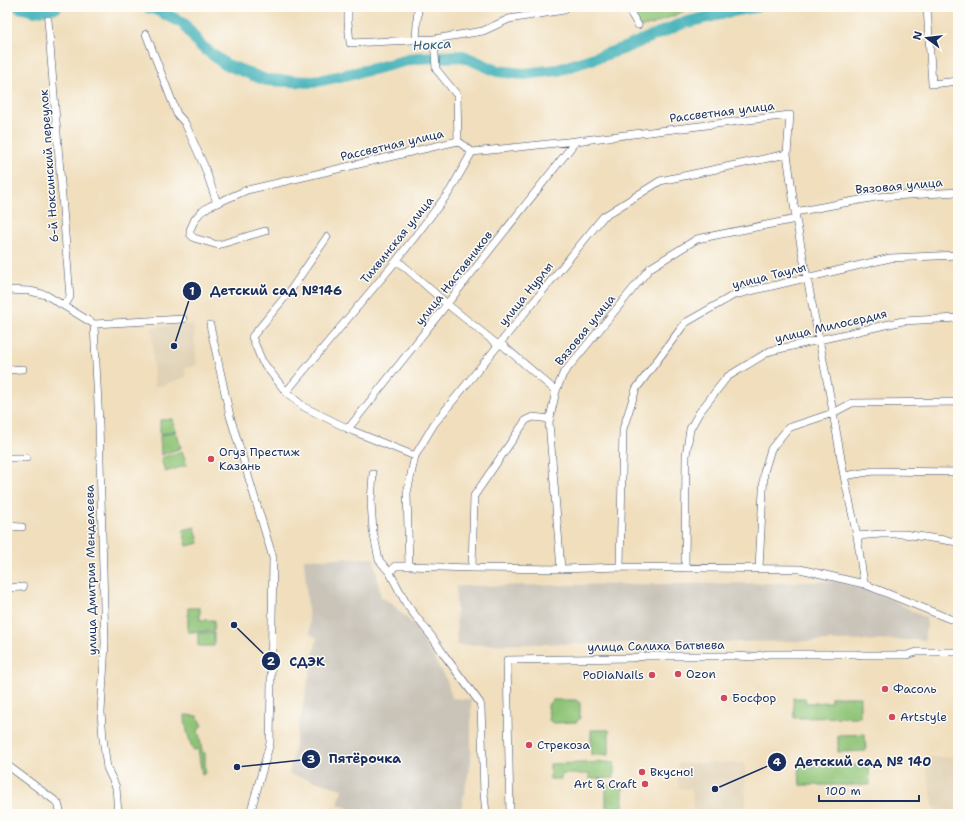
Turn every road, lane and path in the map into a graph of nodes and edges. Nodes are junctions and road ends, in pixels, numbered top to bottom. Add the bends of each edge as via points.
1 (348, 7) edge
2 (418, 7) edge
3 (627, 7) edge
4 (926, 7) edge
5 (564, 9) edge
6 (48, 20) dead end
7 (638, 25) dead end
8 (146, 34) dead end
9 (434, 39) junction
10 (416, 40) junction
11 (958, 81) edge
12 (458, 141) junction
13 (576, 141) junction
14 (472, 152) junction
15 (787, 154) junction
16 (958, 192) edge
17 (217, 203) junction
18 (796, 215) junction
19 (265, 231) dead end
20 (327, 237) dead end
21 (958, 255) edge
22 (397, 260) junction
23 (807, 278) junction
24 (7, 290) edge
25 (60, 304) junction
26 (447, 304) junction
27 (958, 318) edge
28 (183, 319) dead end
29 (94, 324) junction
30 (210, 325) dead end
31 (819, 339) junction
32 (499, 344) junction
33 (23, 369) dead end
34 (7, 370) edge
35 (556, 391) junction
36 (286, 392) junction
37 (958, 402) edge
38 (833, 413) junction
39 (550, 418) junction
40 (348, 429) junction
41 (415, 456) junction
42 (7, 458) edge
43 (26, 458) dead end
44 (958, 472) edge
45 (373, 474) dead end
46 (844, 476) junction
47 (7, 526) edge
48 (22, 527) dead end
49 (857, 536) junction
50 (958, 542) edge
51 (409, 566) junction
52 (620, 567) junction
53 (472, 568) junction
54 (685, 568) junction
55 (759, 568) junction
56 (561, 569) junction
57 (390, 573) junction
58 (864, 584) junction
59 (23, 587) dead end
60 (7, 588) edge
61 (958, 619) edge
62 (958, 652) edge
63 (7, 765) edge
64 (60, 814) edge
65 (118, 814) edge
66 (250, 814) edge
67 (486, 814) edge
68 (510, 814) edge

1 - 10 street via 350,43
2 - 10 street
3 - 7 street
4 - 11 street via 932,84
5 - 9 street via 509,19 483,31
6 - 25 street, 6-й Ноксинский переулок via 70,297 67,302
8 - 17 street via 177,114 185,123 205,168
9 - 10 street
9 - 12 street via 436,69 457,95
12 - 14 street, Рассветная улица
12 - 17 street, Рассветная улица via 247,190
13 - 14 street, Рассветная улица
13 - 15 street, Рассветная улица via 790,114
13 - 26 street, улица Наставников
14 - 22 street, Тихвинская улица via 450,191
15 - 18 street
15 - 32 street, улица Нурлы via 660,181 603,217
16 - 18 street, Вязовая улица via 876,197
17 - 19 street, Рассветная улица via 201,212 195,219 190,230 194,238 218,245
18 - 23 street
18 - 35 street, Вязовая улица via 697,239 650,268 564,374
20 - 36 street via 290,291 252,338 262,361
21 - 23 street, улица Таулы via 890,258
22 - 26 street
22 - 36 street, Тихвинская улица
23 - 31 street
23 - 52 street, улица Таулы via 734,295 685,323 636,389 623,429
24 - 25 street via 46,295
25 - 29 street
26 - 32 street
26 - 40 street, улица Наставников
27 - 31 street, улица Милосердия via 903,321
28 - 29 street
29 - 65 street, улица Дмитрия Менделеева via 105,643 101,712 107,768 116,786
30 - 66 street via 231,421 273,558 270,743
31 - 38 street
31 - 54 street, улица Милосердия via 770,351 727,377 699,413 690,429 686,455
32 - 35 street
32 - 41 street, улица Нурлы via 434,424
33 - 34 street
35 - 39 street, Вязовая улица
36 - 40 street via 304,407
37 - 38 street via 852,404
38 - 46 street
38 - 55 street via 788,428 770,449 764,472
39 - 53 street via 533,417 526,420 474,496
39 - 56 street, Вязовая улица
40 - 41 street
41 - 51 street, улица Нурлы via 407,493
42 - 43 street
44 - 46 street via 874,471
45 - 57 street via 373,531 379,560
46 - 49 street
47 - 48 street
49 - 50 street via 904,534
49 - 58 street
51 - 53 street
51 - 57 street via 395,566
52 - 54 street
52 - 56 street
53 - 56 street
54 - 55 street
55 - 58 street via 800,569
57 - 67 street via 407,605 480,703
58 - 61 street via 950,619
59 - 60 street
62 - 68 street, улица Салиха Батыева via 917,652 907,655 766,654 751,657 643,656 507,660
63 - 64 street via 58,803

